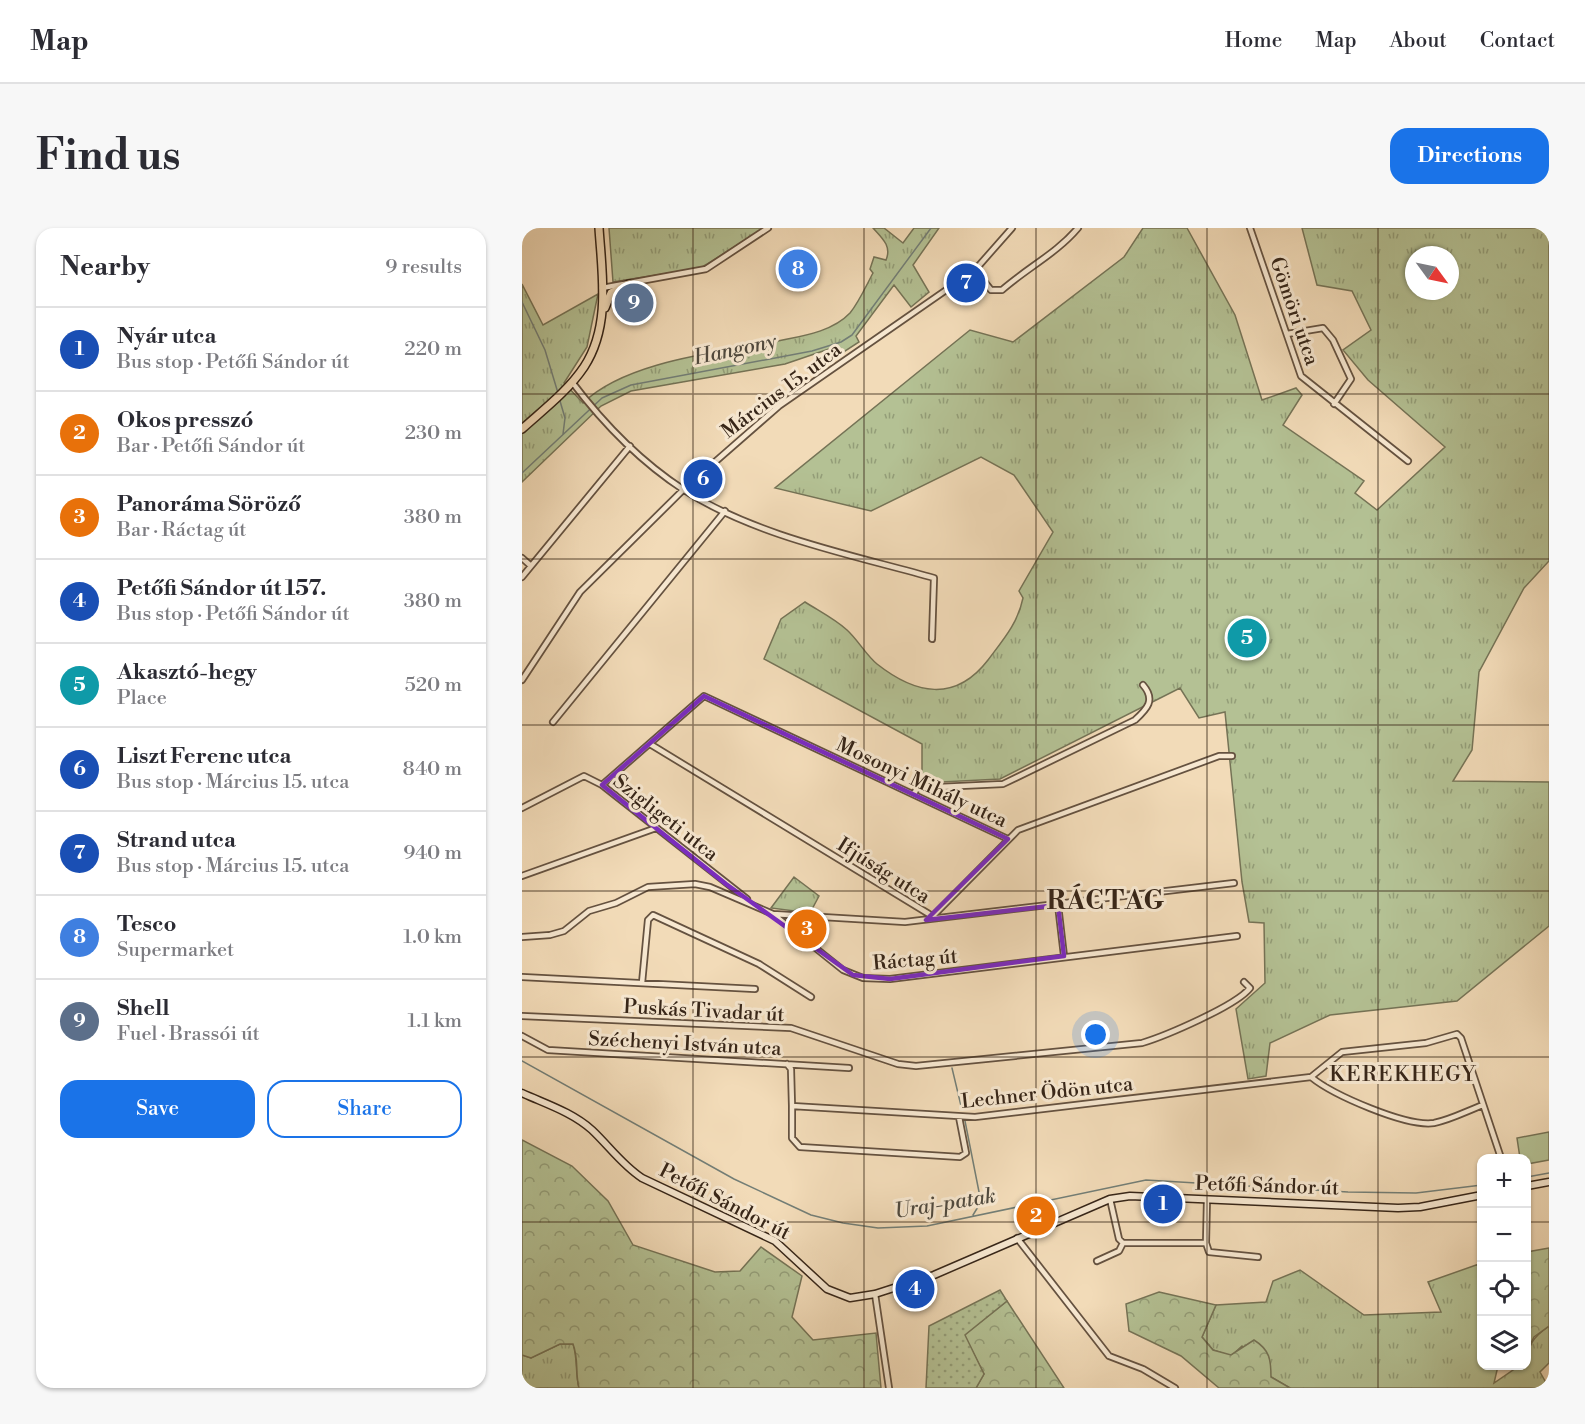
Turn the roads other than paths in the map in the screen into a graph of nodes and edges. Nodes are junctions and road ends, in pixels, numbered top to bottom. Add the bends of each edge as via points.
1 (599, 228) edge
2 (768, 228) edge
3 (1011, 228) edge
4 (1078, 228) edge
5 (1250, 228) edge
6 (975, 270) junction
7 (629, 284) junction
8 (602, 288) junction
9 (600, 325) junction
10 (1287, 334) junction
11 (572, 381) junction
12 (1334, 404) junction
13 (522, 429) edge
14 (630, 446) junction
15 (1408, 461) dead end
16 (684, 489) junction
17 (725, 511) junction
18 (522, 558) edge
19 (531, 566) junction
20 (522, 577) edge
21 (932, 639) dead end
22 (522, 680) edge
23 (1143, 685) dead end
24 (553, 722) dead end
25 (650, 744) junction
26 (1232, 756) dead end
27 (602, 785) junction
28 (914, 794) junction
29 (522, 808) edge
30 (656, 828) junction
31 (1008, 839) junction
32 (522, 876) edge
33 (1234, 883) dead end
34 (754, 904) junction
35 (1058, 905) junction
36 (773, 914) junction
37 (930, 919) junction
38 (1237, 936) dead end
39 (522, 937) edge
40 (1064, 956) junction
41 (522, 977) edge
42 (1244, 982) dead end
43 (642, 983) junction
44 (755, 988) dead end
45 (811, 997) dead end
46 (522, 1016) edge
47 (522, 1036) edge
48 (787, 1064) junction
49 (849, 1068) dead end
50 (1311, 1077) junction
51 (522, 1093) edge
52 (1482, 1105) junction
53 (792, 1106) junction
54 (959, 1117) junction
55 (1500, 1154) edge
56 (1549, 1182) edge
57 (1531, 1185) edge
58 (1477, 1196) edge
59 (1110, 1199) junction
60 (1207, 1199) junction
61 (1017, 1238) junction
62 (1123, 1243) junction
63 (1206, 1243) junction
64 (1258, 1257) dead end
65 (1097, 1262) dead end
66 (875, 1294) junction
67 (889, 1388) edge
68 (1175, 1388) edge

1 - 8 main road
2 - 7 street via 706,269
3 - 6 street, Március 15. utca
4 - 6 street via 1064,245 1025,269 1002,290 991,290
5 - 10 street, Gömöri utca
6 - 16 street, Március 15. utca via 779,405
7 - 8 street
7 - 9 main road via 609,295
8 - 9 main road
9 - 11 main road via 588,360
10 - 12 street, Gömöri utca via 1301,376
10 - 12 street via 1323,328 1333,340 1352,379
11 - 13 main road
11 - 14 street via 597,414
12 - 15 street, Gömöri utca
14 - 16 street
14 - 19 street
16 - 17 street
16 - 22 street, Március 15. utca via 580,592
17 - 21 street via 802,540 934,578
17 - 24 street
18 - 19 street
19 - 20 street
23 - 28 street via 1150,698 1148,708 1135,720 1003,784 917,788
25 - 27 street
25 - 28 street, Mosonyi Mihály utca via 704,696
25 - 37 street, Ifjúság utca via 928,914
26 - 31 street, Mosonyi Mihály utca via 1219,756 1029,825
27 - 29 street, Szigligeti utca via 581,776
27 - 30 street, Szigligeti utca
28 - 31 street, Mosonyi Mihály utca
30 - 32 street
30 - 34 street, Szigligeti utca
31 - 37 street
33 - 35 street, Ifjúság utca
34 - 36 street
34 - 39 street via 702,885 648,887 589,911 564,930
35 - 37 street, Ifjúság utca
35 - 40 street
36 - 37 street, Ráctag út via 905,922
36 - 40 street, Ráctag út via 832,963 863,978 890,979
38 - 40 street, Ráctag út
41 - 43 street
42 - 46 street, Puskás Tivadar út via 1250,988 1238,999 1145,1042 916,1066 898,1064 791,1028
43 - 44 street
43 - 45 street via 648,920 653,915 759,964
47 - 48 street, Széchenyi István utca via 548,1050
48 - 49 street, Széchenyi István utca
48 - 53 street via 791,1069
50 - 52 street via 1385,1114 1414,1122 1434,1123
50 - 52 street via 1342,1052 1426,1043 1454,1034 1461,1038
50 - 54 street, Lechner Ödön utca
51 - 66 street, Petőfi Sándor út via 576,1118 642,1178 774,1240 832,1292 850,1298
52 - 55 street
53 - 54 street, Lechner Ödön utca
53 - 54 street via 792,1138 800,1147 960,1157 966,1153
56 - 57 street
58 - 60 street, Petőfi Sándor út via 1398,1208
59 - 60 street, Petőfi Sándor út
59 - 61 street, Petőfi Sándor út
59 - 62 street
60 - 63 street
61 - 66 street, Petőfi Sándor út via 934,1275
61 - 68 street via 1109,1356 1143,1369
62 - 63 street
62 - 65 street via 1119,1251
63 - 64 street via 1211,1253
66 - 67 street

